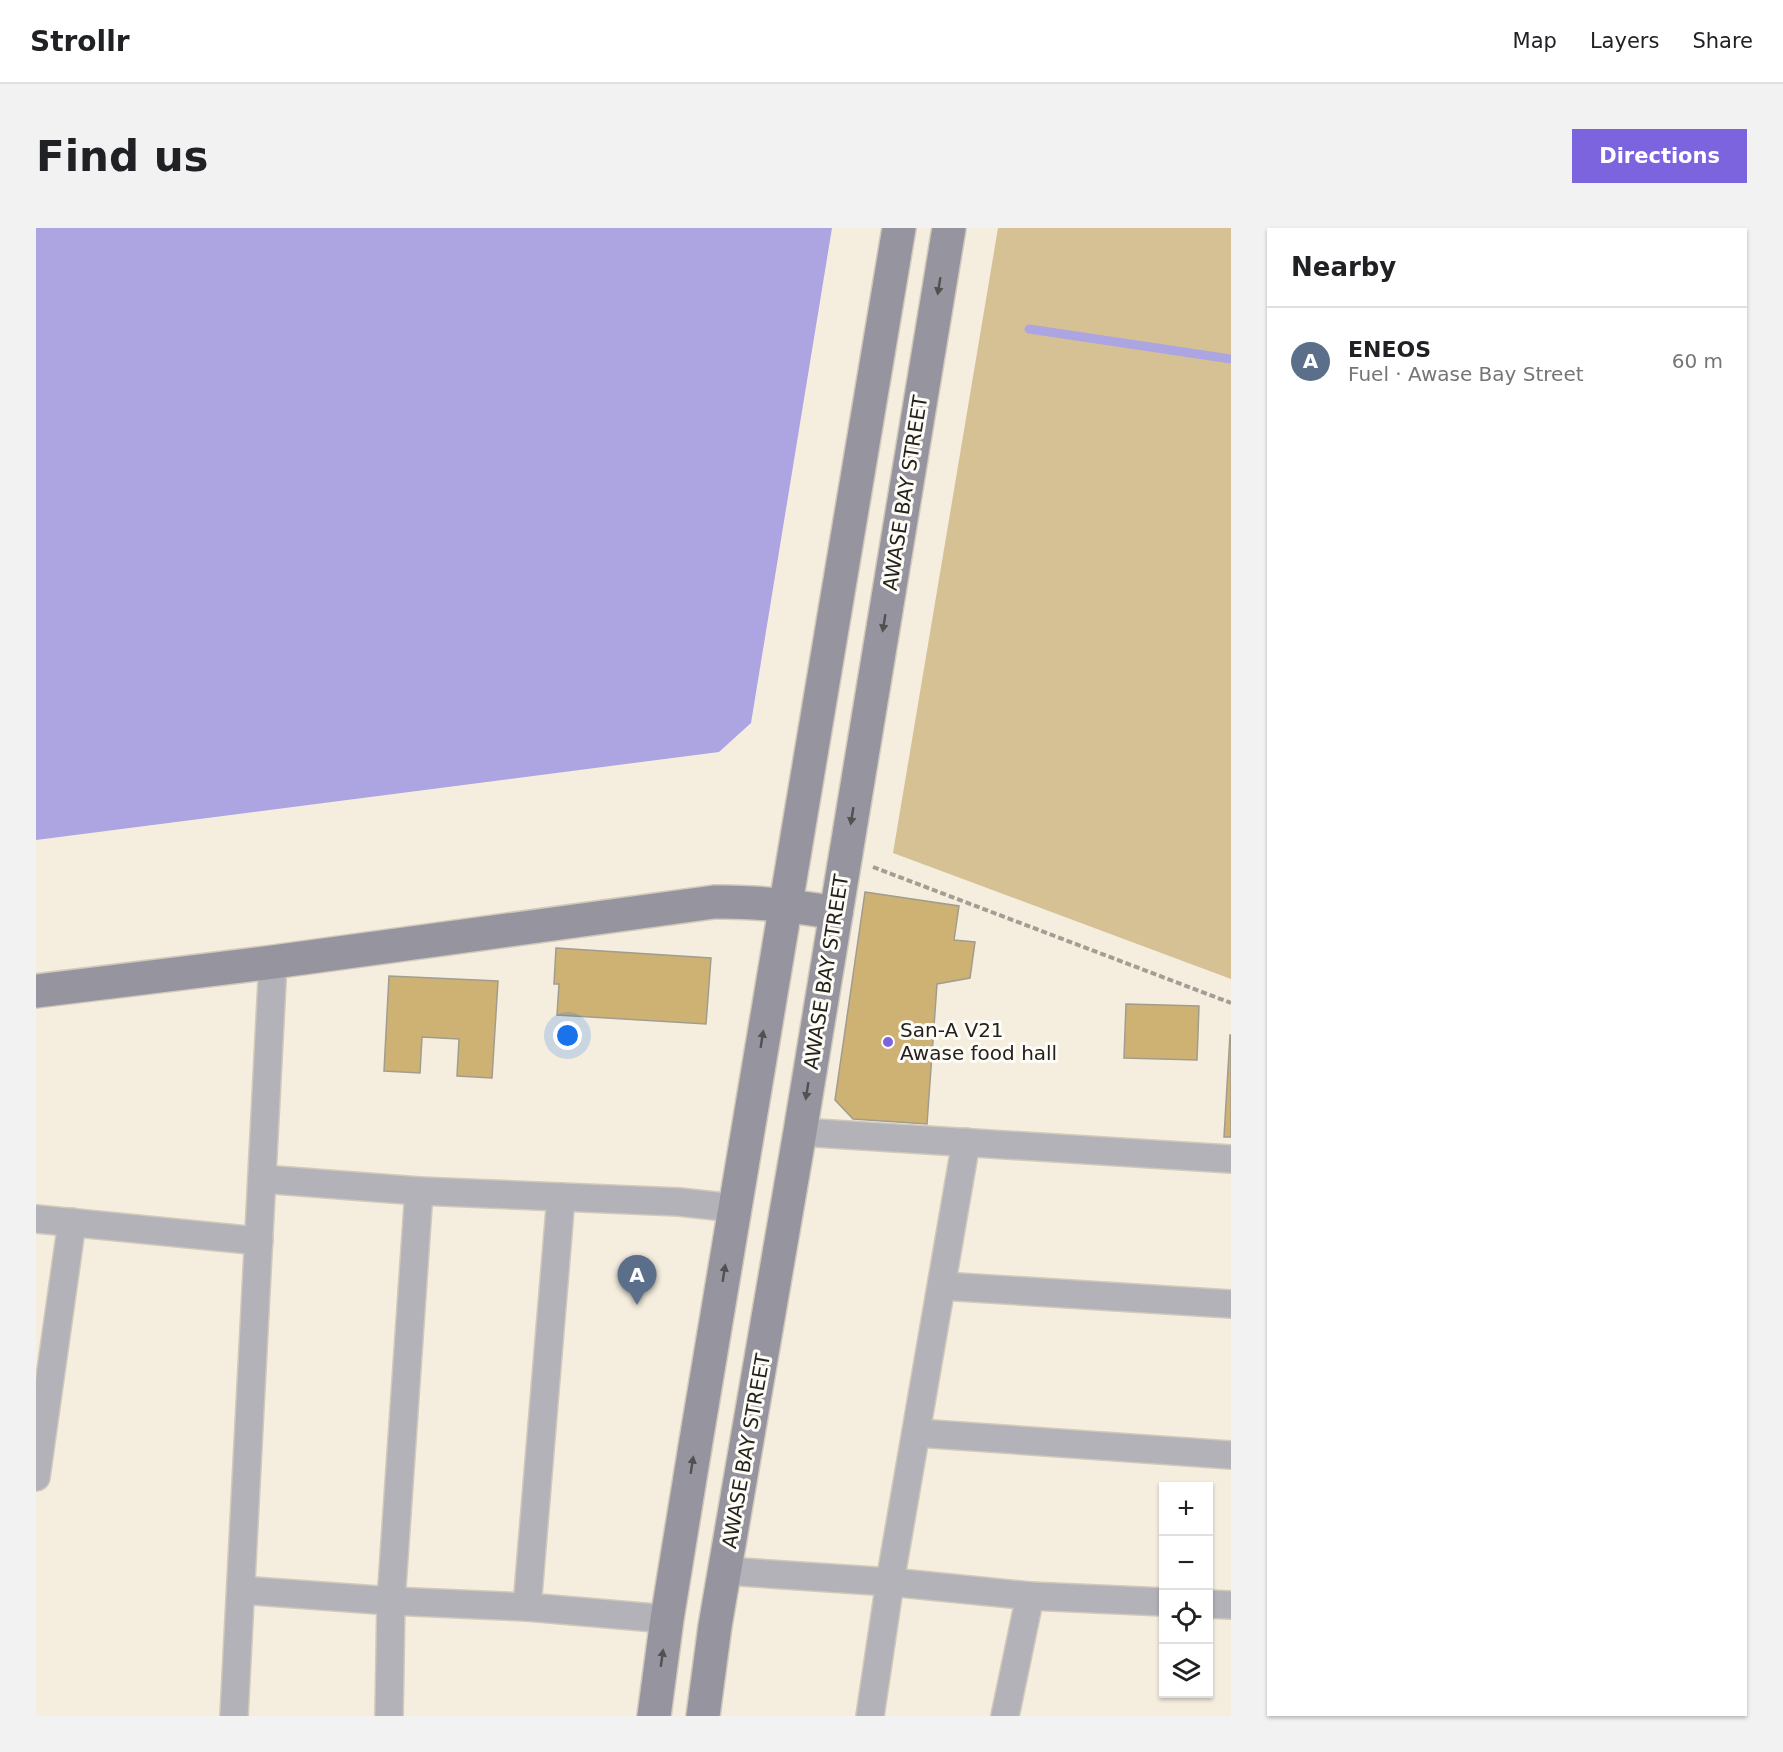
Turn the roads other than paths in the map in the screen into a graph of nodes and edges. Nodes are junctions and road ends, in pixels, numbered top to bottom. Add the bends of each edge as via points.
1 (899, 228) edge
2 (949, 228) edge
3 (786, 904) junction
4 (836, 913) junction
5 (273, 962) junction
6 (36, 991) edge
7 (800, 1132) junction
8 (966, 1143) junction
9 (1231, 1160) edge
10 (262, 1179) junction
11 (419, 1191) junction
12 (561, 1197) junction
13 (734, 1208) junction
14 (36, 1219) edge
15 (72, 1222) junction
16 (259, 1241) junction
17 (942, 1286) junction
18 (1231, 1304) edge
19 (40, 1415) edge
20 (917, 1433) junction
21 (1231, 1455) edge
22 (36, 1477) edge
23 (726, 1571) junction
24 (890, 1582) junction
25 (241, 1590) junction
26 (1030, 1596) junction
27 (390, 1601) junction
28 (1159, 1602) edge
29 (1213, 1604) edge
30 (1231, 1605) edge
31 (527, 1607) junction
32 (667, 1618) junction
33 (234, 1716) edge
34 (389, 1716) edge
35 (654, 1716) edge
36 (703, 1716) edge
37 (870, 1716) edge
38 (1005, 1716) edge

1 - 3 main road
2 -> 4 main road, AWASE BAY STREET
3 - 4 main road
3 - 5 main road via 714,902
13 -> 3 main road
4 -> 7 main road, AWASE BAY STREET
5 - 6 main road
5 - 10 street
7 - 8 street
7 - 23 main road, AWASE BAY STREET
8 - 9 street
8 - 17 street
10 - 11 street
10 - 16 street
11 - 12 street
11 - 27 street
12 - 13 street
12 - 31 street
32 -> 13 main road
14 - 15 street
15 - 16 street
15 - 19 street
16 - 25 street
17 - 18 street
17 - 20 street
19 - 22 street
20 - 21 street
20 - 24 street
23 - 24 street
23 - 36 main road, AWASE BAY STREET
24 - 26 street
24 - 37 street
25 - 27 street
25 - 33 street
26 - 28 street
26 - 38 street
27 - 31 street
27 - 34 street
29 - 30 street
31 - 32 street
35 -> 32 main road

